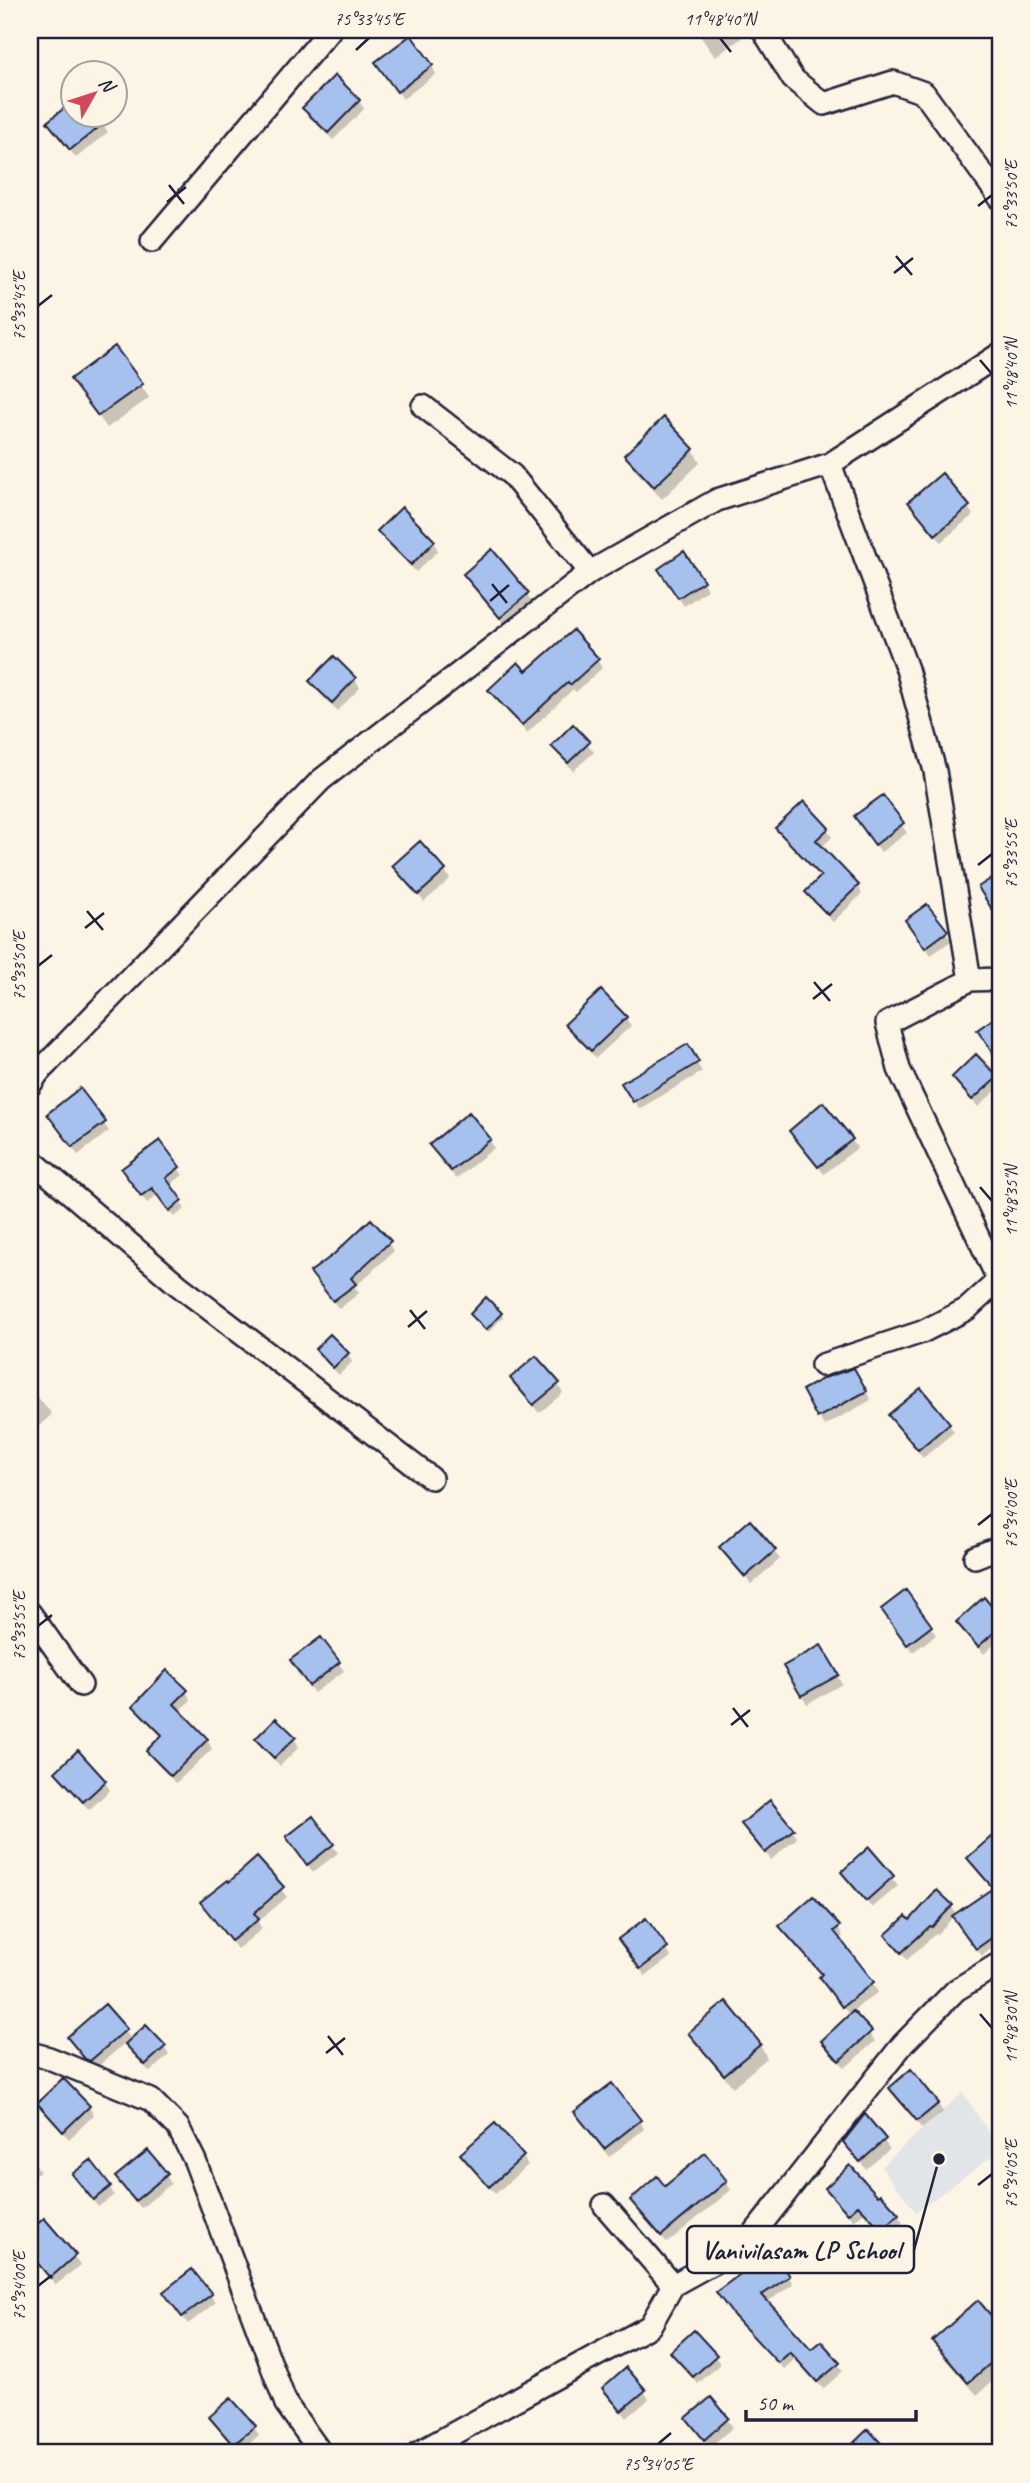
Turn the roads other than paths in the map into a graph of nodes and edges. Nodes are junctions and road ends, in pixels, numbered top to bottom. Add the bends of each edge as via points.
1 (330, 30) edge
2 (763, 30) edge
3 (1000, 198) edge
4 (152, 241) dead end
5 (1000, 354) edge
6 (423, 406) dead end
7 (830, 464) junction
8 (590, 572) junction
9 (970, 979) junction
10 (1000, 979) edge
11 (30, 1085) edge
12 (30, 1159) edge
13 (999, 1279) edge
14 (822, 1365) dead end
15 (430, 1478) dead end
16 (1000, 1547) edge
17 (975, 1558) dead end
18 (30, 1613) edge
19 (81, 1685) dead end
20 (1000, 1962) edge
21 (30, 2053) edge
22 (604, 2205) dead end
23 (673, 2284) junction
24 (321, 2453) edge
25 (418, 2453) edge

1 - 4 street
2 - 3 street via 793,79 824,104 892,82 924,93
5 - 7 street
6 - 8 street via 512,475
7 - 8 street via 717,500
7 - 9 street via 911,681 935,771
8 - 11 street via 321,780
9 - 10 street
9 - 13 street via 887,1023 899,1069
12 - 15 street via 178,1285
13 - 14 street via 967,1309 922,1332
16 - 17 street
18 - 19 street
20 - 23 street via 956,1990 903,2044 746,2245
21 - 24 street via 151,2100 178,2127 286,2404
22 - 23 street
23 - 25 street via 650,2326

